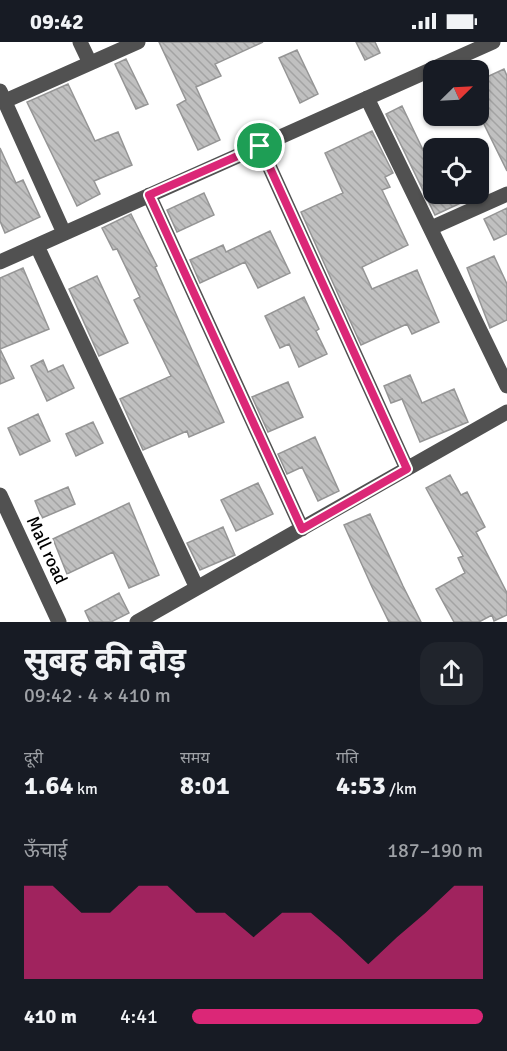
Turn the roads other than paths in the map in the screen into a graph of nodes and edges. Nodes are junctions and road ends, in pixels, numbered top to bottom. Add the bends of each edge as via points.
1 (80, 42) edge
2 (138, 42) edge
3 (493, 42) edge
4 (90, 63) junction
5 (2, 96) edge
6 (368, 98) junction
7 (260, 146) junction
8 (507, 194) edge
9 (149, 195) junction
10 (431, 228) junction
11 (64, 233) junction
12 (37, 246) junction
13 (0, 262) edge
14 (507, 386) edge
15 (507, 412) edge
16 (407, 469) junction
17 (0, 495) edge
18 (302, 529) junction
19 (197, 588) junction
20 (59, 622) edge
21 (137, 622) edge

1 - 4 street
2 - 4 street
3 - 6 street
4 - 5 street
5 - 11 street
6 - 7 street
6 - 10 street
7 - 9 street
7 - 16 street
8 - 10 street
9 - 11 street
9 - 18 street
10 - 14 street
11 - 12 street
12 - 13 street
12 - 19 street
15 - 16 street
16 - 18 street
17 - 20 street, Mall road
18 - 19 street
19 - 21 street

